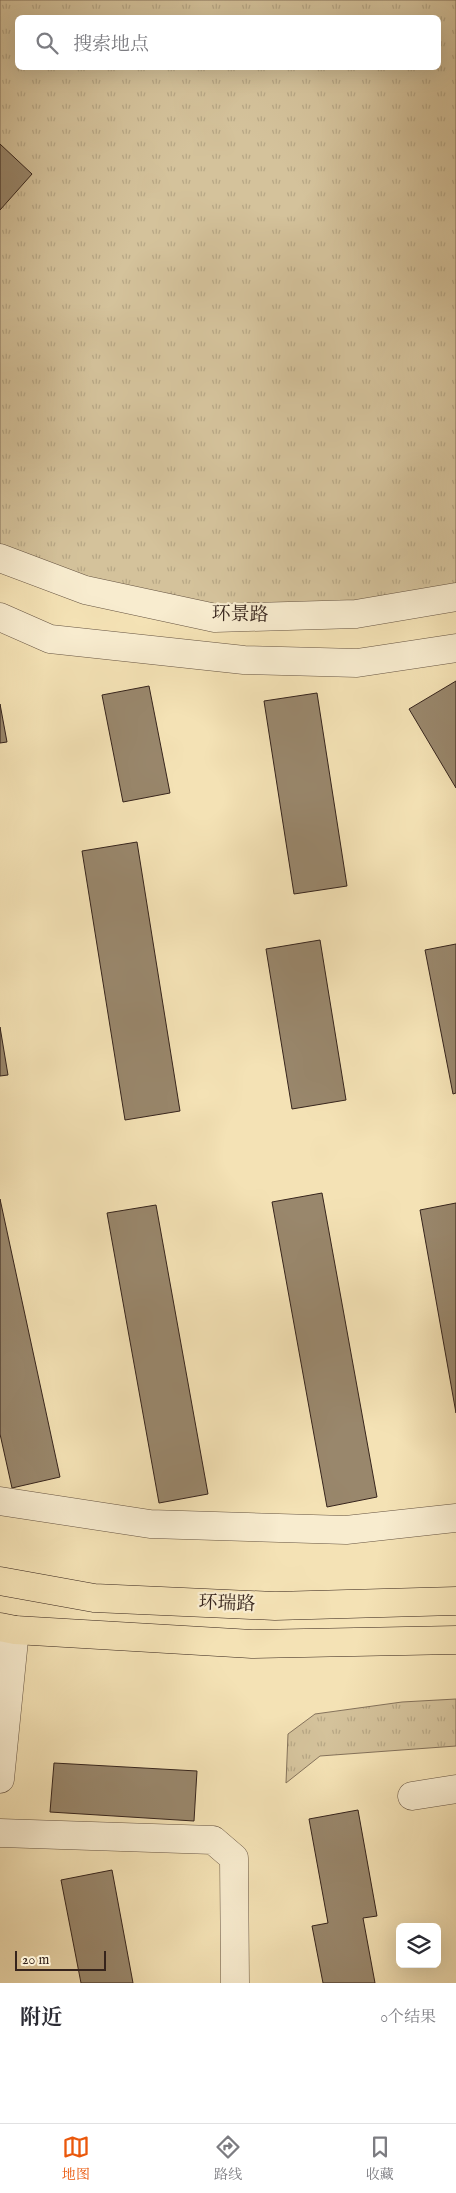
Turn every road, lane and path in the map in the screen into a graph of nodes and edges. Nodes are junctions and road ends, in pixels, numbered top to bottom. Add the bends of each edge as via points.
1 (0, 558) edge
2 (456, 597) edge
3 (0, 617) edge
4 (456, 648) edge
5 (0, 1501) edge
6 (456, 1518) edge
7 (0, 1581) edge
8 (456, 1601) edge
9 (8, 1628) edge
10 (456, 1640) edge
11 (0, 1779) edge
12 (456, 1789) edge
13 (412, 1796) dead end
14 (0, 1833) edge
15 (235, 1983) edge

1 - 2 street, 环景路 via 85,590 215,618 356,614
3 - 4 street via 50,639 244,660 357,662
5 - 6 street via 160,1524 346,1530
7 - 8 main road, 环瑞路 via 113,1599 275,1606
9 - 10 main road, 环瑞路 via 252,1644
9 - 11 street
12 - 13 street
14 - 15 street via 213,1840 234,1858

